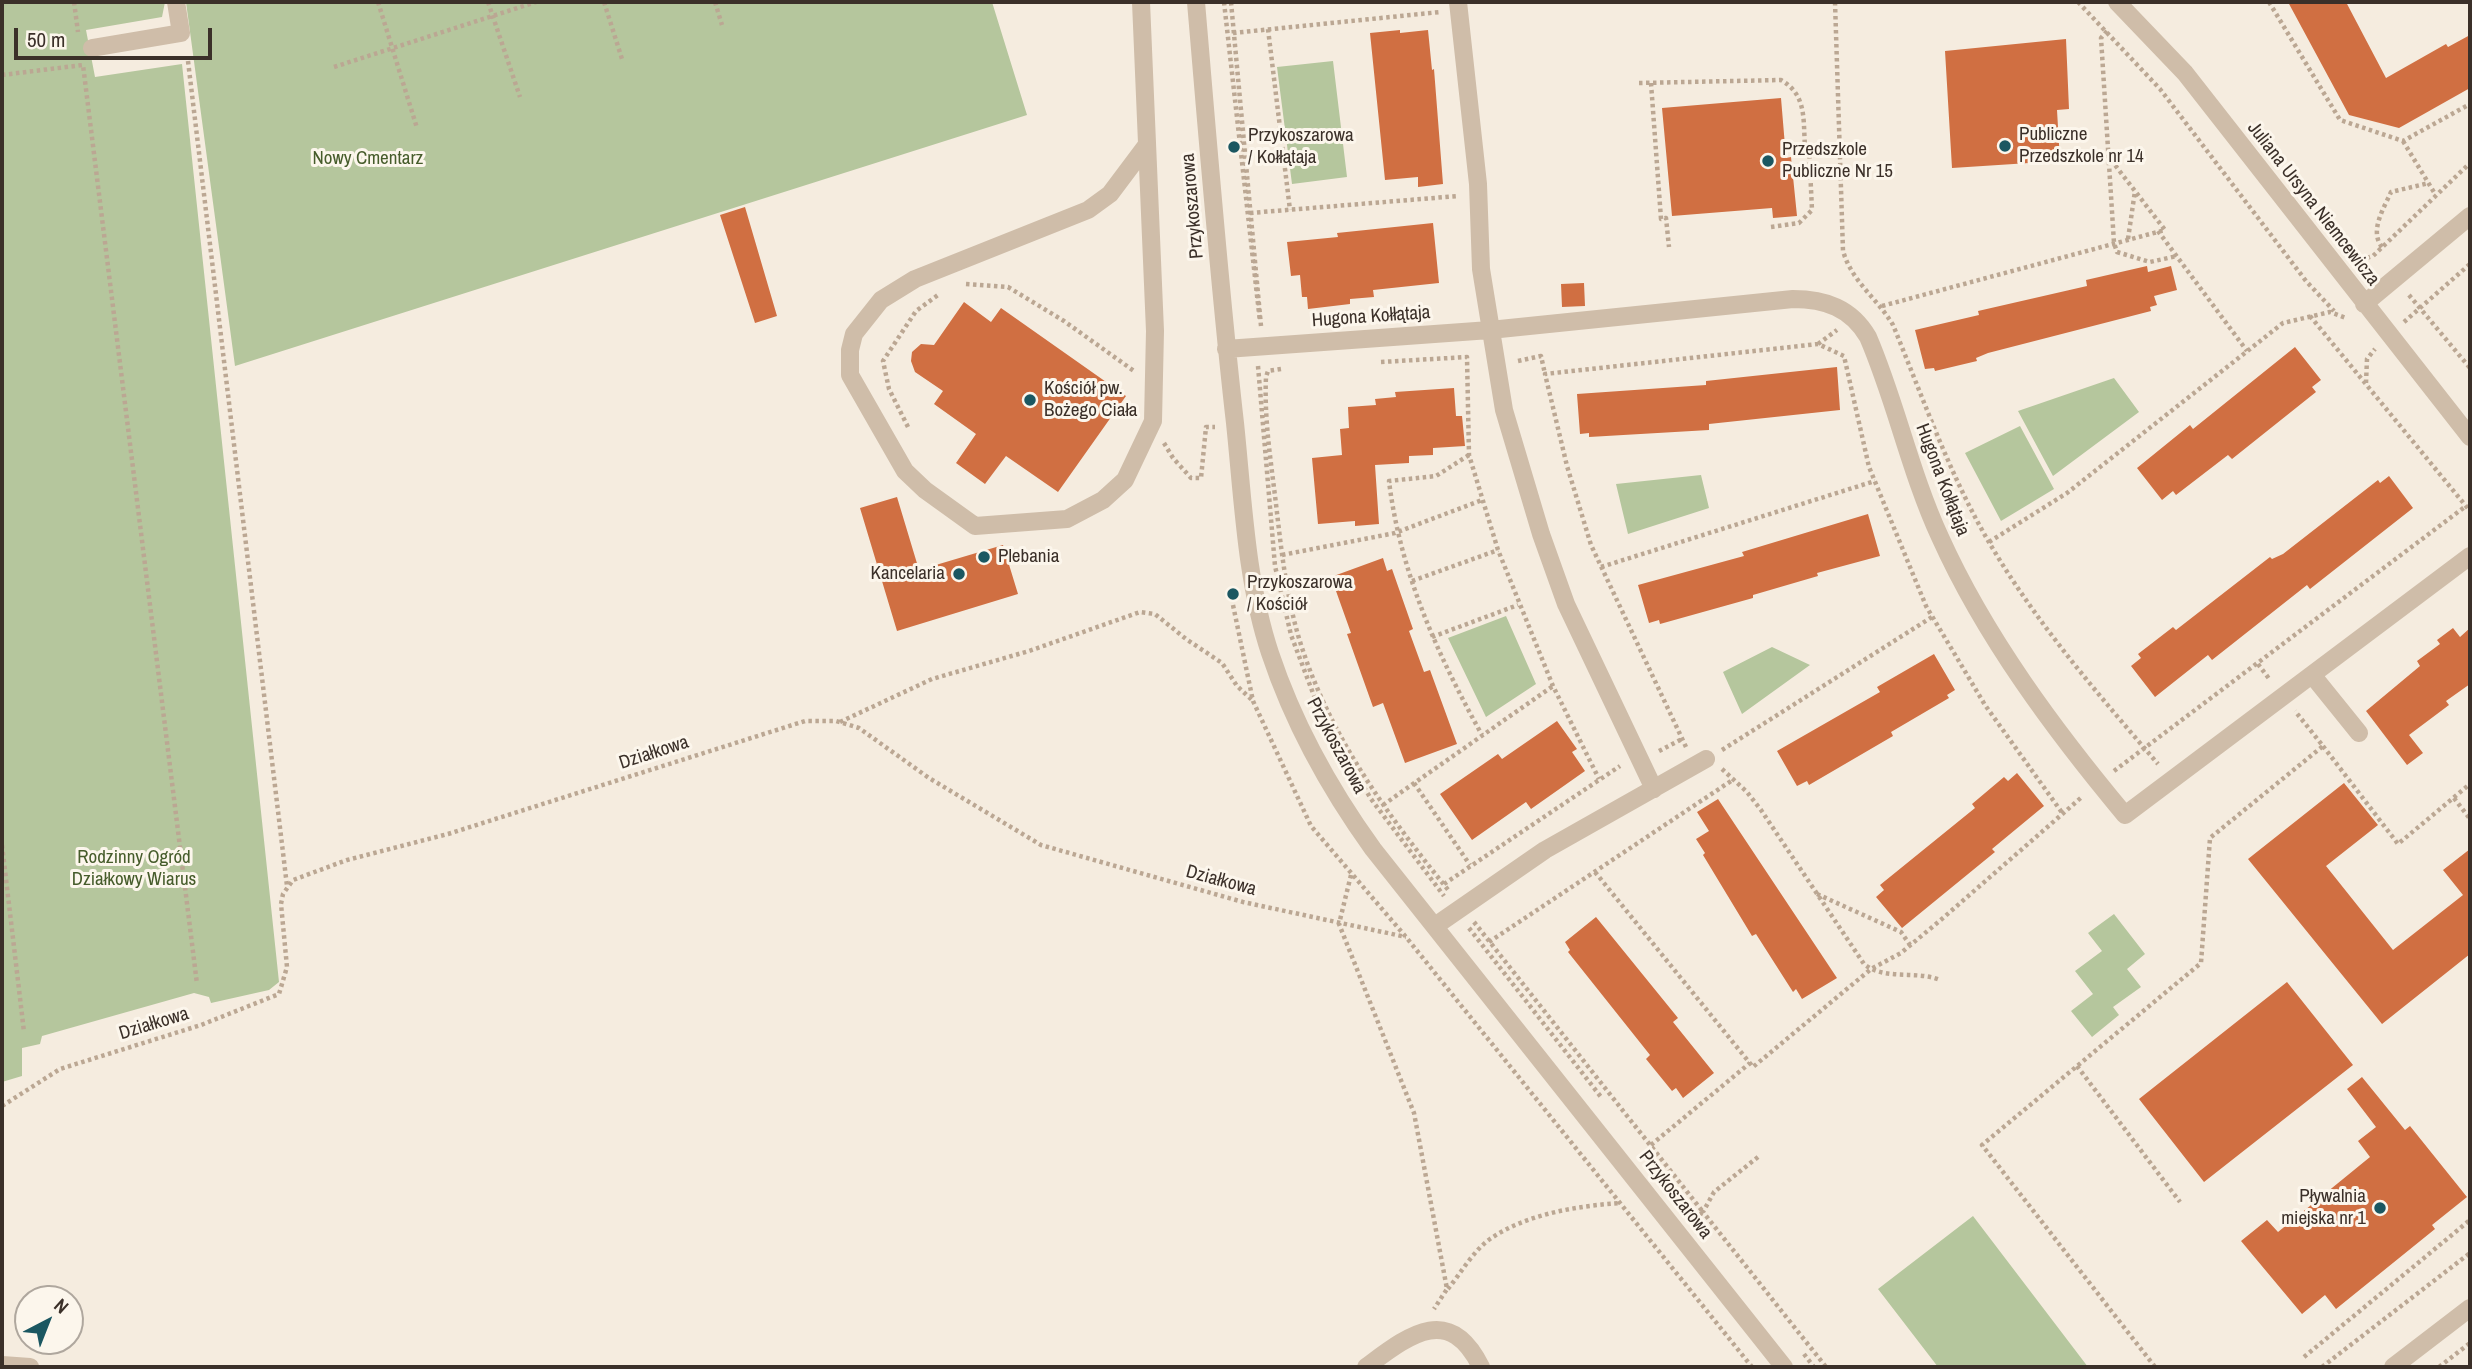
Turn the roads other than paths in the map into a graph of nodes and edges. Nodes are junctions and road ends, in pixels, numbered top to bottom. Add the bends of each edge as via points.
1 (176, 2) edge
2 (1141, 2) edge
3 (1196, 2) edge
4 (2117, 2) edge
5 (1453, 7) edge
6 (92, 48) dead end
7 (1146, 146) junction
8 (2470, 216) edge
9 (2364, 304) junction
10 (1490, 330) junction
11 (1226, 349) junction
12 (2470, 437) edge
13 (2470, 556) edge
14 (2313, 676) junction
15 (2359, 733) dead end
16 (1701, 762) road end
17 (1654, 789) junction
18 (1435, 926) junction
19 (2470, 1308) edge
20 (2, 1364) edge
21 (30, 1367) edge
22 (1366, 1367) edge
23 (1481, 1367) edge
24 (1784, 1367) edge
25 (2393, 1367) edge

1 - 6 street via 181,33
2 - 7 street
3 - 11 street, Przykoszarowa
4 - 9 street, Juliana Ursyna Niemcewicza via 2185,73
5 - 10 street via 1478,184 1481,269
7 - 7 street via 1153,236 1155,385 1153,421 1146,439 1125,480 1103,500 1067,519 975,526 905,471 850,375 854,334 881,300 915,279 1088,210 1110,194
8 - 9 street
9 - 12 street, Juliana Ursyna Niemcewicza
10 - 11 street, Hugona Kołłątaja
10 - 14 street, Hugona Kołłątaja via 1793,299 1824,302 1849,314 1860,324 1877,359 1909,458 1955,568 2021,677 2125,815
10 - 17 street via 1504,410 1541,534 1571,615
11 - 18 street, Przykoszarowa via 1255,585 1269,651 1330,786
13 - 14 street, Hugona Kołłątaja
14 - 15 street
16 - 17 street
17 - 18 street via 1596,818
18 - 24 street, Przykoszarowa
19 - 25 street
20 - 21 street
22 - 23 street via 1420,1331 1439,1329 1457,1335

